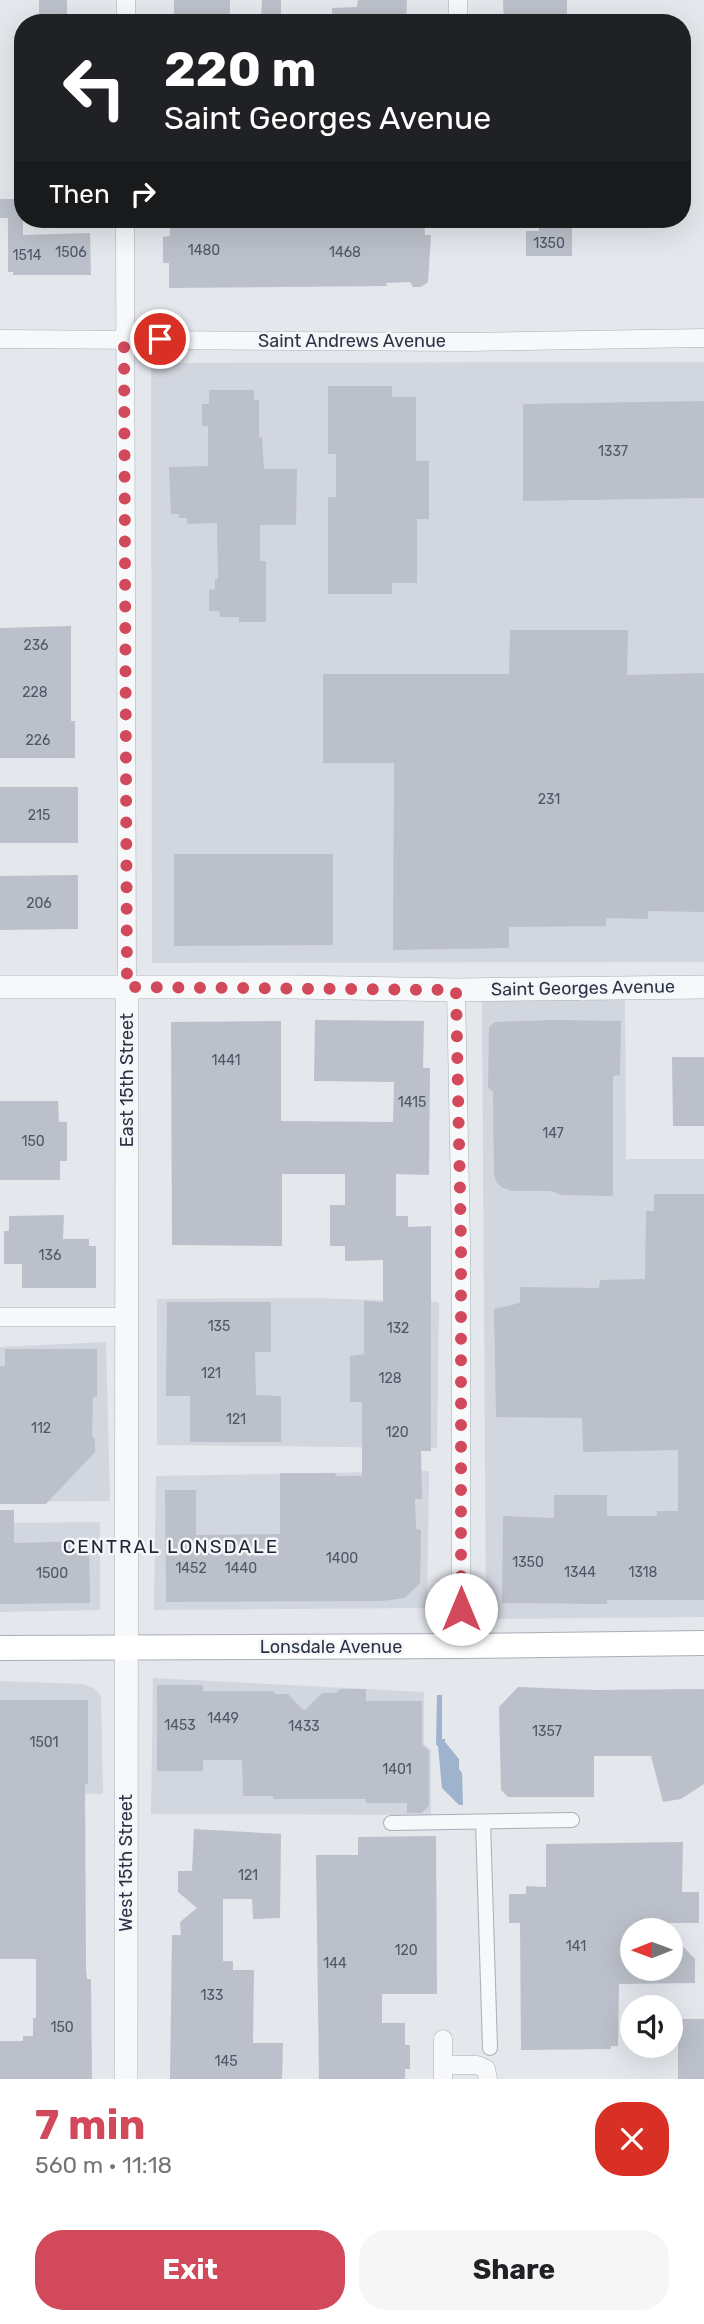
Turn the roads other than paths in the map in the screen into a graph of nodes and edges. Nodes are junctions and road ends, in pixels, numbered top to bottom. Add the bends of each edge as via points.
1 (125, 228) edge
2 (704, 338) edge
3 (0, 339) edge
4 (124, 340) junction
5 (0, 987) edge
6 (127, 987) junction
7 (704, 987) edge
8 (456, 990) junction
9 (0, 1317) edge
10 (125, 1317) junction
11 (704, 1643) edge
12 (461, 1646) junction
13 (128, 1647) junction
14 (0, 1648) edge
15 (572, 1820) dead end
16 (483, 1822) junction
17 (391, 1823) dead end
18 (443, 2039) dead end
19 (490, 2048) dead end
20 (443, 2072) edge
21 (127, 2079) edge
22 (488, 2079) edge

1 - 4 street, East 15th Street
2 - 4 street, Saint Andrews Avenue
3 - 4 street, Saint Andrews Avenue
4 - 6 street, East 15th Street
5 - 6 street, Saint Georges Avenue
6 - 8 street, Saint Georges Avenue
6 - 10 street, East 15th Street
7 - 8 street, Saint Georges Avenue
8 - 12 street
9 - 10 street
10 - 13 street, East 15th Street
11 - 12 main road, Lonsdale Avenue
12 - 13 main road, Lonsdale Avenue
13 - 14 main road, Lonsdale Avenue
13 - 21 street, West 15th Street
15 - 16 street
16 - 17 street
16 - 19 street
18 - 20 street
20 - 22 street via 477,2065 486,2069

